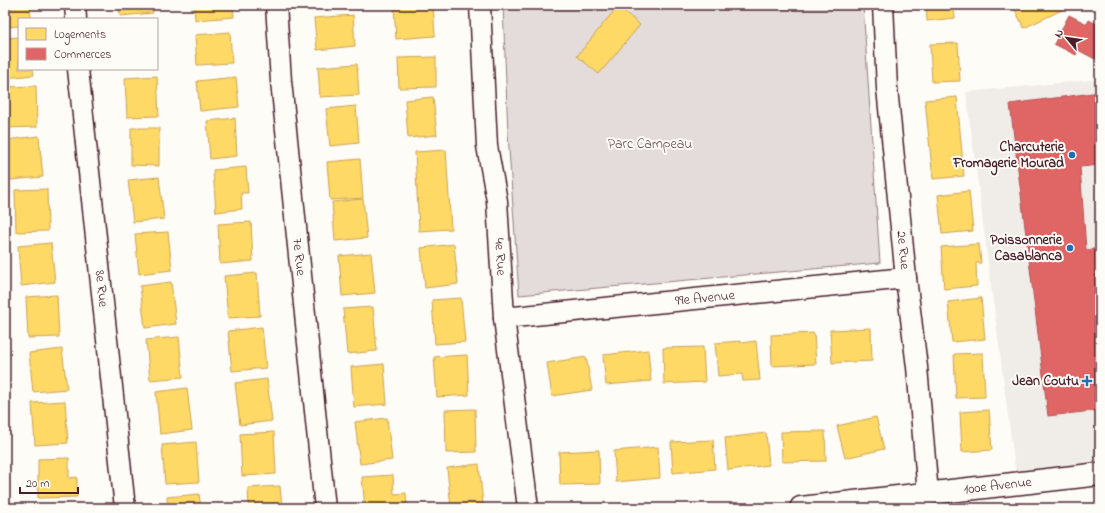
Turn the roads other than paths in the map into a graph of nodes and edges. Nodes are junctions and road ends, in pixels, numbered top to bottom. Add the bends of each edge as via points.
1 (76, 5) edge
2 (276, 5) edge
3 (480, 5) edge
4 (883, 5) edge
5 (76, 18) edge
6 (78, 70) edge
7 (906, 278) junction
8 (504, 318) junction
9 (1100, 474) edge
10 (928, 494) junction
11 (125, 508) edge
12 (325, 508) edge
13 (528, 508) edge
14 (801, 508) edge

1 - 5 street
2 - 12 street, 7e Rue via 281,81
3 - 8 street, 4e Rue via 487,146 497,201
4 - 7 street, 2e Rue via 887,88
6 - 11 street, 8e Rue
7 - 8 street, 99e Avenue
7 - 10 street, 2e Rue
8 - 13 street, 4e Rue
9 - 10 street, 100e Avenue
10 - 14 street, 100e Avenue

